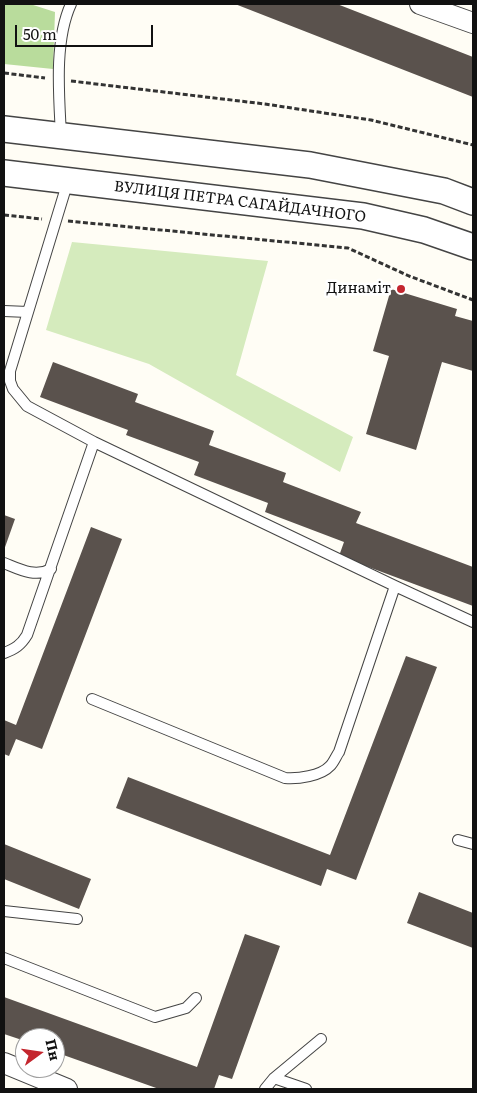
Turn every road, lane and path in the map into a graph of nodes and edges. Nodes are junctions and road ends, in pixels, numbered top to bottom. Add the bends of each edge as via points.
1 (71, 4) edge
2 (420, 4) edge
3 (473, 23) edge
4 (4, 73) edge
5 (59, 79) junction
6 (4, 128) edge
7 (62, 136) junction
8 (473, 145) edge
9 (4, 173) edge
10 (68, 180) junction
11 (473, 202) edge
12 (4, 215) edge
13 (55, 220) junction
14 (473, 247) edge
15 (473, 300) edge
16 (4, 311) edge
17 (28, 312) junction
18 (94, 442) junction
19 (4, 563) edge
20 (51, 569) junction
21 (395, 586) junction
22 (473, 622) edge
23 (4, 653) edge
24 (92, 699) dead end
25 (458, 840) dead end
26 (473, 844) edge
27 (4, 911) edge
28 (77, 919) dead end
29 (4, 958) edge
30 (196, 998) dead end
31 (321, 1039) dead end
32 (4, 1063) edge
33 (274, 1078) junction
34 (67, 1089) edge
35 (265, 1089) edge
36 (306, 1089) edge

1 - 5 lane via 64,19
2 - 3 street
4 - 5 path
5 - 7 lane
5 - 8 path via 371,120
6 - 7 street
7 - 11 street via 310,165 444,191
9 - 10 street, ВУЛИЦЯ ПЕТРА САГАЙДАЧНОГО
10 - 13 lane
10 - 14 street, ВУЛИЦЯ ПЕТРА САГАЙДАЧНОГО via 362,216 424,230
12 - 13 path
13 - 15 path via 348,248
13 - 17 lane
16 - 17 lane
17 - 18 lane via 10,372 13,389 27,406
18 - 20 lane
18 - 21 lane
19 - 20 lane via 39,574
20 - 23 lane via 23,642
21 - 22 lane
21 - 24 lane via 339,752 330,767 316,774 298,779 285,778
25 - 26 lane
27 - 28 lane
29 - 30 lane via 155,1017 186,1008
31 - 33 lane
32 - 34 street
33 - 35 lane
33 - 36 lane

